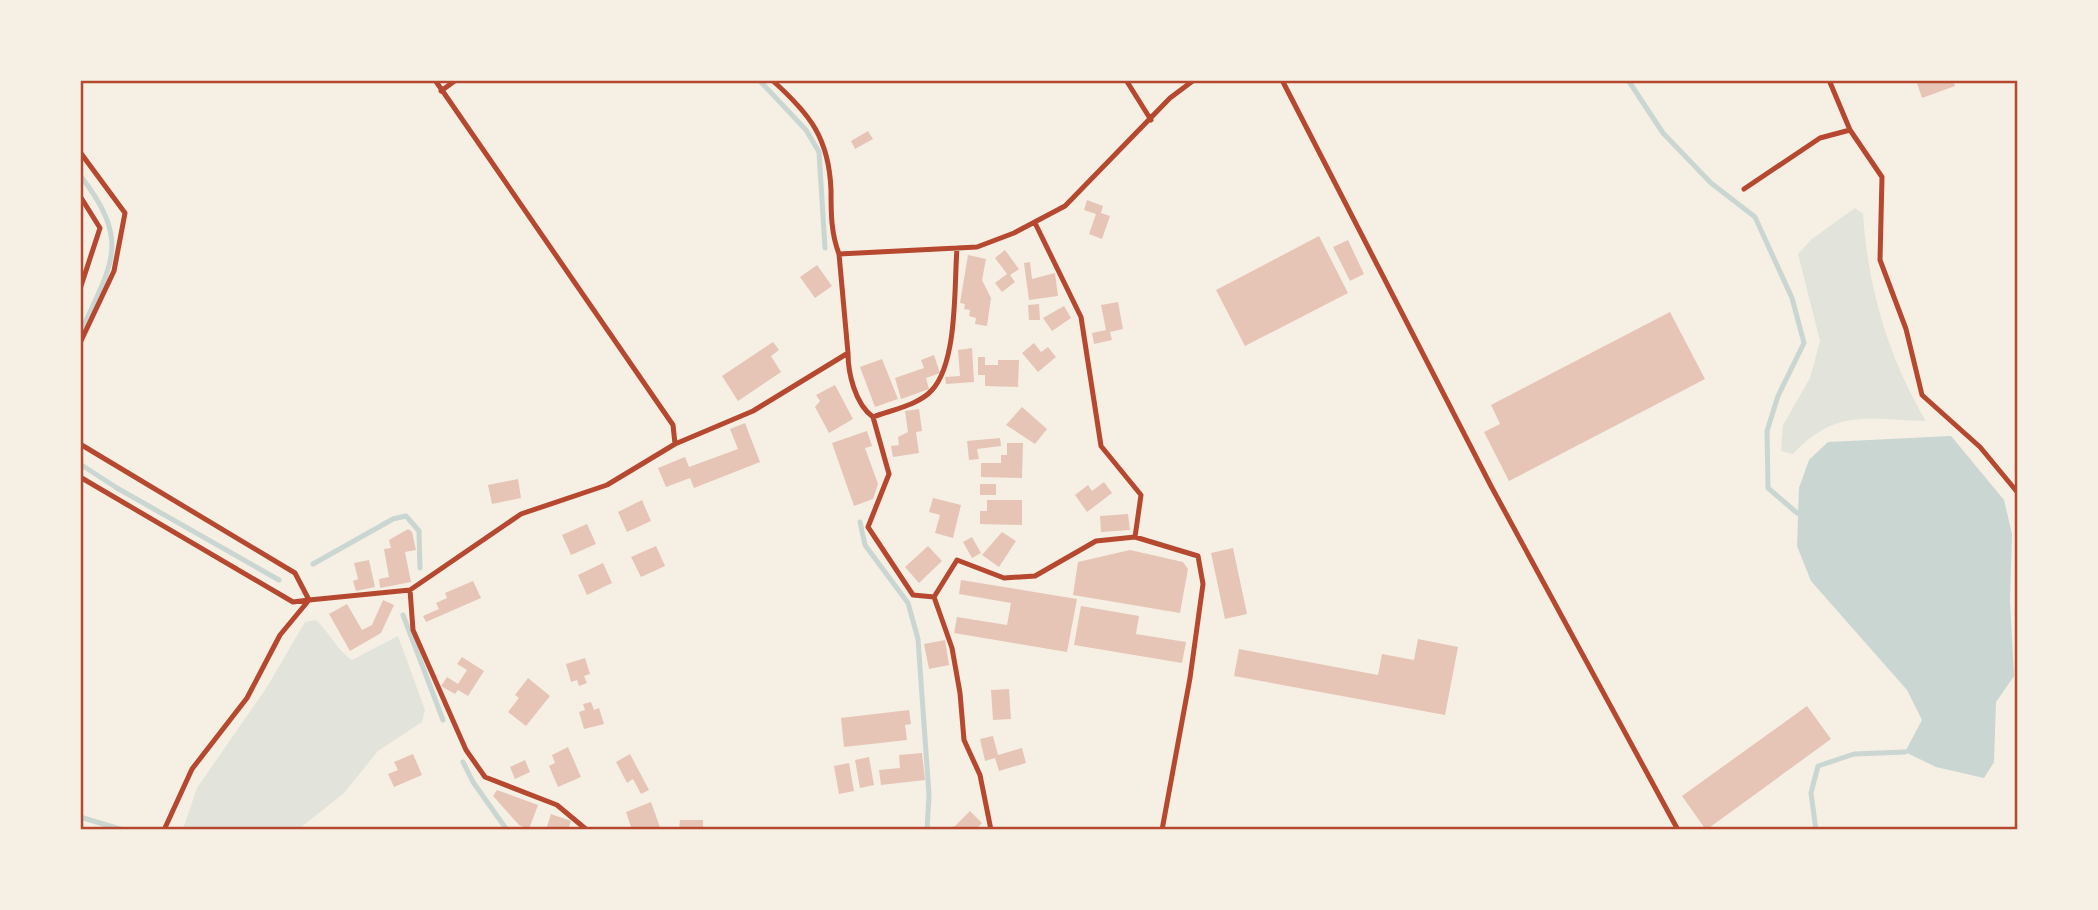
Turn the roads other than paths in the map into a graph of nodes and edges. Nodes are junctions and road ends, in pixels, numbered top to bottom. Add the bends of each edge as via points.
1 (435, 80) edge
2 (457, 80) edge
3 (772, 80) edge
4 (1126, 80) edge
5 (1194, 80) edge
6 (1282, 80) edge
7 (1829, 80) edge
8 (441, 91) junction
9 (1151, 120) junction
10 (1850, 130) junction
11 (80, 152) edge
12 (1744, 189) dead end
13 (80, 196) edge
14 (1035, 223) junction
15 (957, 248) junction
16 (839, 254) junction
17 (80, 289) edge
18 (80, 343) edge
19 (848, 353) junction
20 (873, 416) junction
21 (80, 444) edge
22 (676, 444) junction
23 (80, 477) edge
24 (2018, 493) edge
25 (1135, 537) junction
26 (410, 590) junction
27 (934, 597) junction
28 (309, 600) junction
29 (164, 830) edge
30 (587, 830) edge
31 (990, 830) edge
32 (1162, 830) edge
33 (1678, 830) edge

1 - 8 lane
2 - 8 lane
3 - 16 lane via 814,123 826,151 832,236
4 - 9 lane
5 - 9 lane
6 - 33 lane via 1491,486
7 - 10 lane
8 - 22 lane via 673,425
9 - 14 lane via 1065,206
10 - 12 lane via 1820,138
10 - 24 lane via 1882,177 1880,260 1906,328 1922,395 1980,447
11 - 18 lane via 125,213 114,271
13 - 17 lane via 100,228
14 - 15 lane via 977,247
14 - 25 lane via 1081,317 1101,446 1141,495
15 - 16 lane
15 - 20 lane via 946,367 932,391
16 - 19 lane
19 - 20 lane via 848,372 866,411
19 - 22 lane via 753,411
20 - 27 lane via 889,474 868,527 913,595
21 - 28 lane via 295,573
22 - 26 lane via 607,485 521,514
23 - 28 lane via 293,602
25 - 27 lane via 1096,541 1035,576 1004,578 957,560
25 - 32 lane via 1198,556 1203,584
26 - 28 lane
26 - 30 lane via 413,630 466,750 485,777 557,805
27 - 31 lane via 952,648 964,740 980,775
28 - 29 lane via 281,635 247,698 192,769

